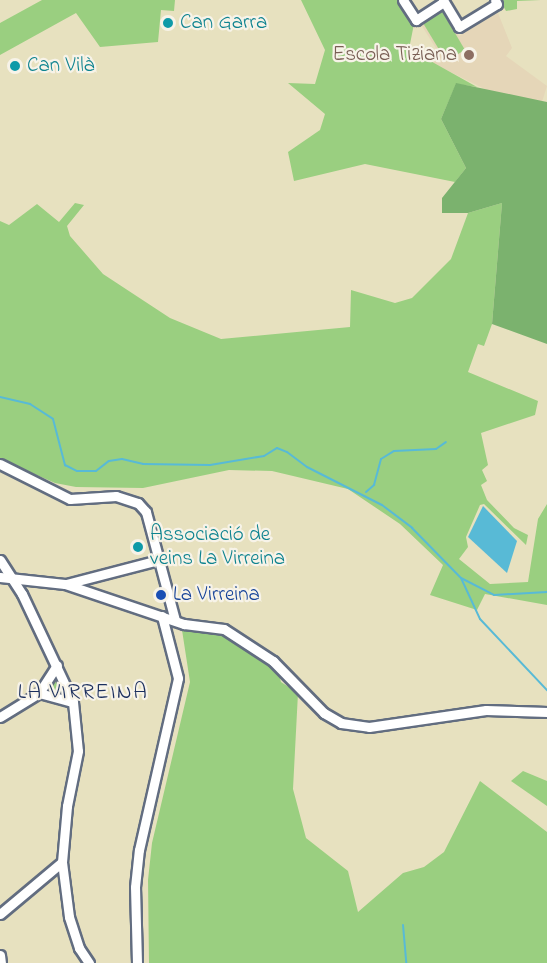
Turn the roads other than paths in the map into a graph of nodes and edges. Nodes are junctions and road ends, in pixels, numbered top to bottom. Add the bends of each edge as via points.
1 (403, 0) edge
2 (495, 0) edge
3 (444, 1) edge
4 (0, 464) edge
5 (0, 560) edge
6 (159, 560) junction
7 (0, 577) edge
8 (12, 578) junction
9 (65, 584) junction
10 (162, 616) junction
11 (175, 620) junction
12 (57, 665) junction
13 (39, 693) junction
14 (74, 702) junction
15 (547, 712) edge
16 (0, 717) edge
17 (62, 862) junction
18 (0, 914) edge
19 (0, 955) edge
20 (1, 963) edge
21 (89, 963) edge
22 (137, 963) edge

1 - 3 street via 416,20
2 - 3 street via 497,4 459,27
4 - 6 street via 70,499 129,498 146,512
5 - 8 street
6 - 9 street
6 - 11 street
7 - 8 street
8 - 9 street
8 - 12 street
9 - 10 street
10 - 11 street
10 - 22 street via 178,678 139,850 135,887
11 - 15 street via 224,629 243,639 283,669 324,713 341,723 369,726 486,710
12 - 13 street
12 - 14 street
13 - 14 street
13 - 16 street
14 - 17 street via 78,751
17 - 18 street
17 - 21 street via 69,917
19 - 20 street

